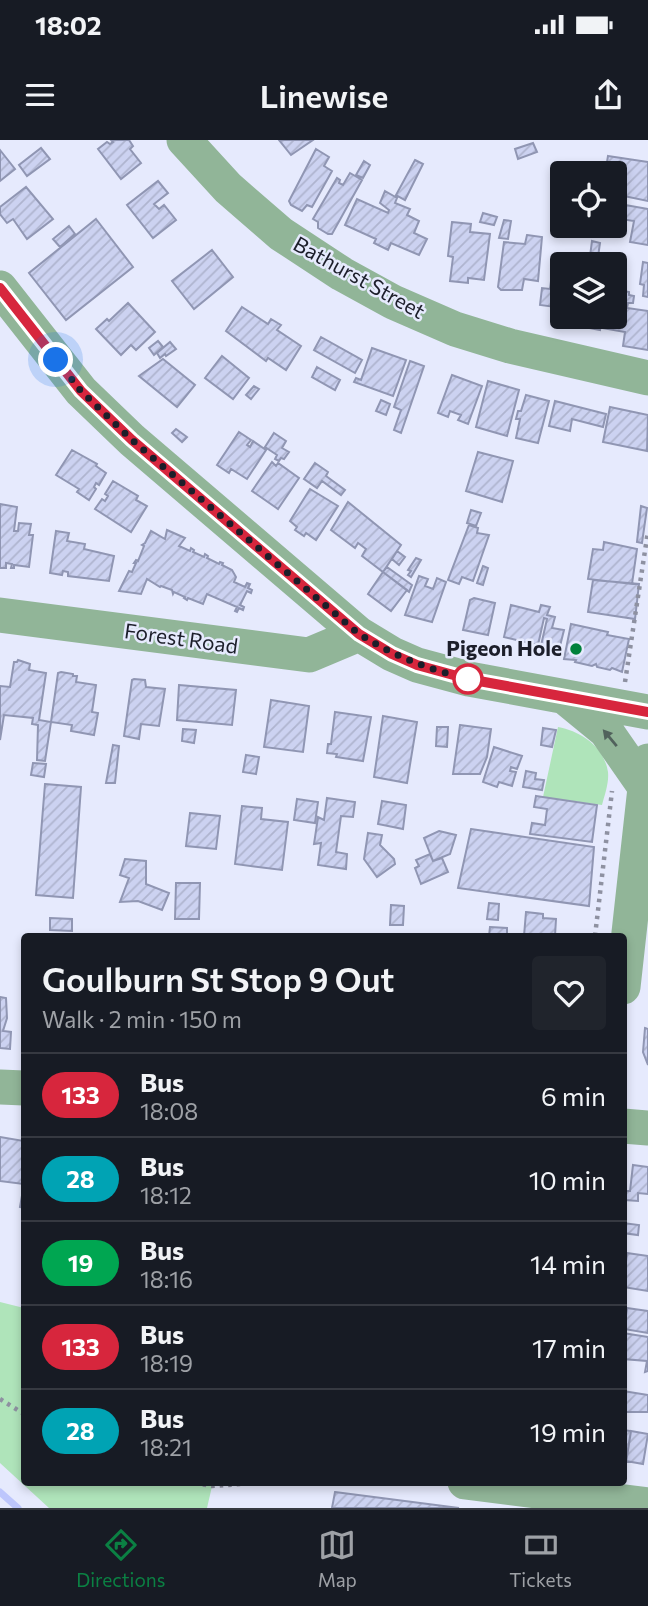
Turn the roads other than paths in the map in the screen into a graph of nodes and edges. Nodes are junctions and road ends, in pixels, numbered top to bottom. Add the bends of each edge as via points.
1 (184, 140) edge
2 (0, 288) edge
3 (648, 378) edge
4 (0, 615) edge
5 (359, 634) junction
6 (565, 698) junction
7 (635, 710) edge
8 (647, 774) edge
9 (627, 952) edge
10 (0, 1087) edge
11 (21, 1088) edge
12 (627, 1126) edge
13 (648, 1128) edge
14 (496, 1486) edge
15 (558, 1494) edge
16 (648, 1505) edge

1 - 3 street, Bathurst Street via 228,188 281,234 393,302 510,346
2 - 5 street via 81,391
4 - 5 street, Forest Road via 309,654
5 - 6 street via 417,665
6 - 7 street
8 -> 6 street via 606,731
8 - 9 street
10 - 11 street
12 - 13 street
14 - 15 street
15 - 16 street

